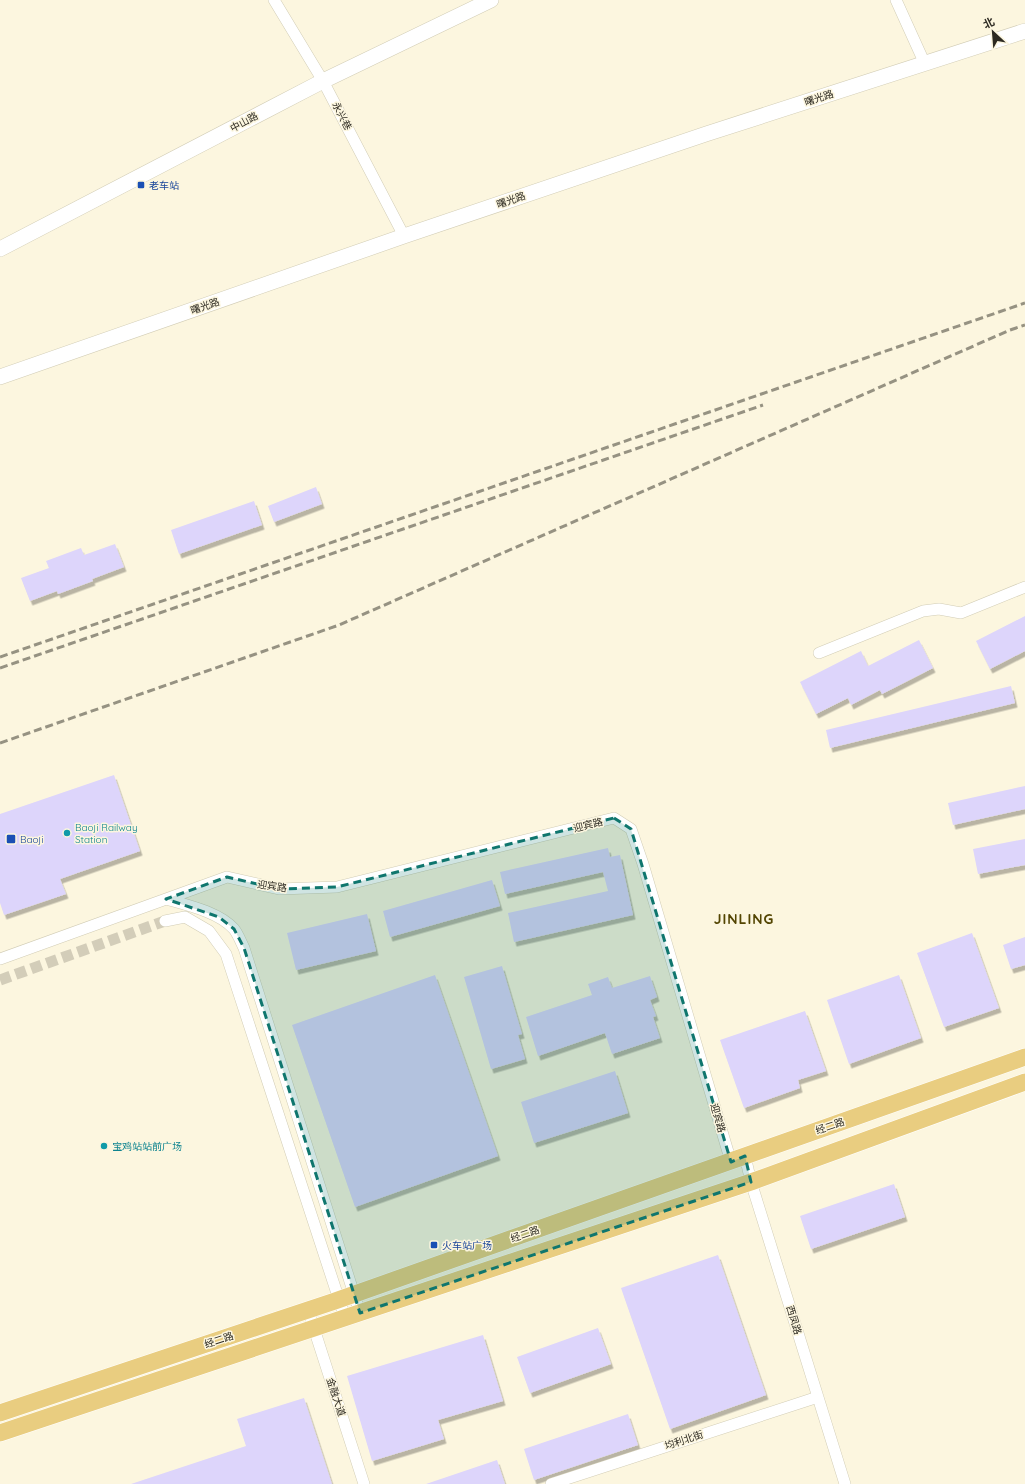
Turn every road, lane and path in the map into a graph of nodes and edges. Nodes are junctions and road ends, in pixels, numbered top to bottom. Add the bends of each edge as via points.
1 (274, 0) edge
2 (492, 0) edge
3 (896, 0) edge
4 (1025, 31) edge
5 (925, 64) junction
6 (323, 80) junction
7 (404, 236) junction
8 (0, 249) edge
9 (0, 377) edge
10 (1025, 587) edge
11 (819, 653) dead end
12 (166, 900) junction
13 (165, 921) tunnel mouth
14 (0, 959) edge
15 (1025, 1058) edge
16 (1025, 1082) edge
17 (738, 1159) junction
18 (751, 1182) junction
19 (346, 1297) junction
20 (308, 1310) junction
21 (352, 1316) junction
22 (314, 1328) junction
23 (818, 1397) junction
24 (0, 1413) edge
25 (0, 1433) edge
26 (364, 1484) edge
27 (551, 1484) edge
28 (845, 1484) edge

1 - 6 street, 永兴巷
2 - 6 street, 中山路
3 - 5 street
4 - 5 street, 曙光路
5 - 7 street, 曙光路 via 706,134
6 - 7 street, 永兴巷
6 - 8 street, 中山路
7 - 9 street, 曙光路
10 - 11 street via 961,612 939,609 923,611
12 - 14 street
12 - 17 street, 迎宾路 via 227,877 279,889 337,887 614,818 631,829
12 - 19 street via 219,917 234,929 244,948
13 - 19 street via 184,917 208,931 226,954
15 - 17 main road, 经二路
16 - 18 main road, 经二路
17 - 18 street, 西凤路
17 - 19 main road, 经二路
18 - 21 main road, 经二路
18 - 23 street, 西凤路
19 - 20 main road, 经二路
19 - 21 street
19 - 21 street
20 - 22 street, 金融大道
20 - 24 main road, 经二路
21 - 22 main road, 经二路
22 - 25 main road, 经二路
22 - 26 street, 金融大道
23 - 27 street, 均利北街
23 - 28 street, 西凤路

